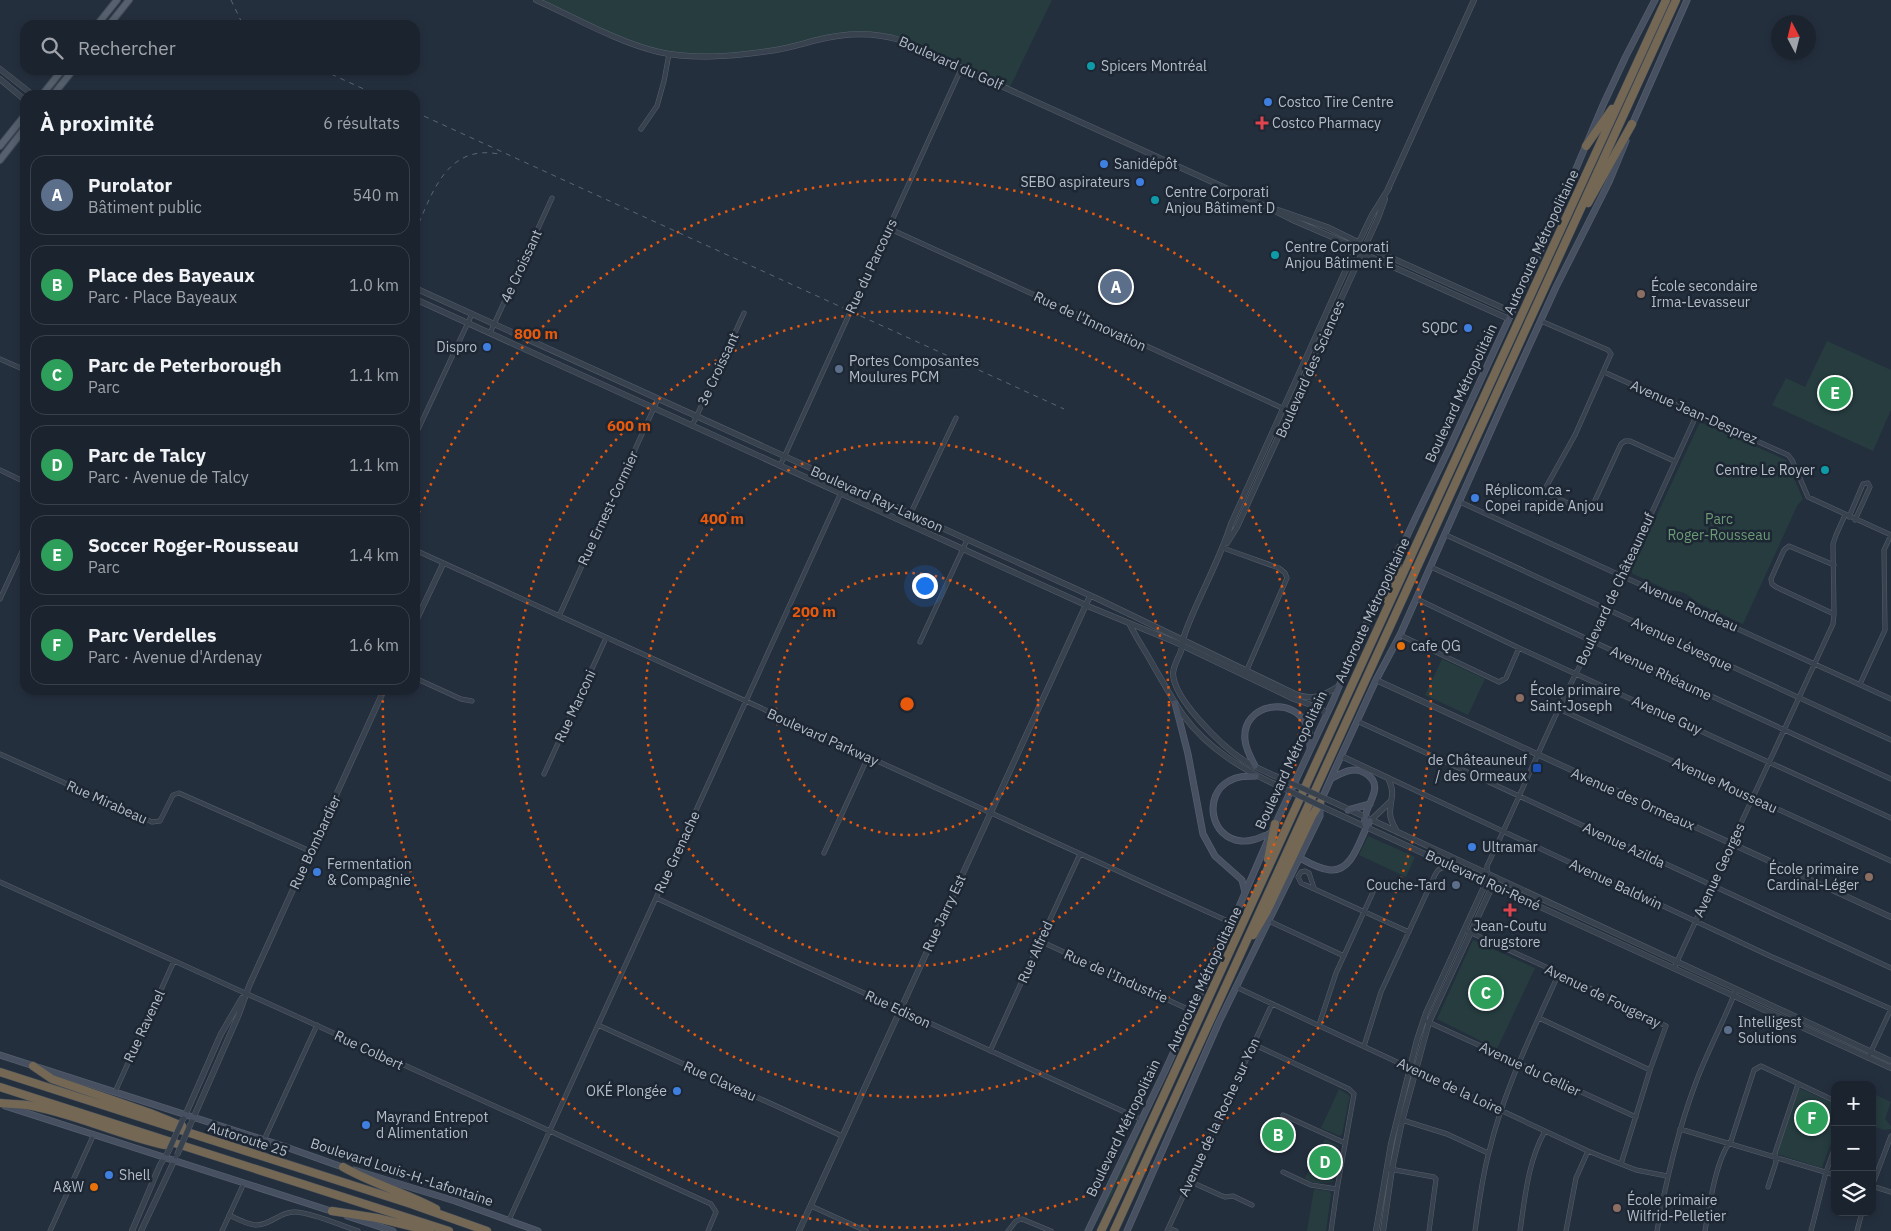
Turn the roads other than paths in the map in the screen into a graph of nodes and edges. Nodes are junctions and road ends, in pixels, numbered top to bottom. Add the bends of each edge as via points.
1 (117, 0) edge
2 (128, 0) edge
3 (536, 0) edge
4 (1474, 0) edge
5 (1655, 0) edge
6 (1666, 0) edge
7 (1676, 0) edge
8 (1687, 0) edge
9 (101, 20) edge
10 (113, 20) edge
11 (670, 54) junction
12 (962, 67) junction
13 (0, 69) edge
14 (58, 75) edge
15 (69, 75) edge
16 (0, 79) edge
17 (27, 90) edge
18 (46, 90) edge
19 (57, 90) edge
20 (1623, 93) junction
21 (20, 96) edge
22 (20, 121) edge
23 (1632, 124) junction
24 (641, 129) dead end
25 (20, 134) edge
26 (0, 146) edge
27 (1586, 146) junction
28 (0, 160) edge
29 (1389, 188) junction
30 (552, 198) dead end
31 (1264, 205) junction
32 (888, 228) junction
33 (1569, 234) junction
34 (1359, 242) junction
35 (1365, 246) junction
36 (1356, 249) junction
37 (1362, 253) junction
38 (420, 290) edge
39 (420, 301) edge
40 (1512, 312) junction
41 (744, 313) dead end
42 (472, 314) junction
43 (1509, 319) junction
44 (1541, 321) junction
45 (468, 323) junction
46 (494, 324) junction
47 (490, 333) junction
48 (0, 359) edge
49 (20, 368) edge
50 (1604, 372) junction
51 (658, 399) junction
52 (654, 408) junction
53 (1282, 409) junction
54 (1291, 412) junction
55 (1697, 414) junction
56 (696, 416) junction
57 (956, 418) dead end
58 (420, 425) edge
59 (692, 426) junction
60 (784, 456) junction
61 (1674, 461) junction
62 (780, 466) junction
63 (0, 470) edge
64 (20, 480) edge
65 (845, 484) junction
66 (840, 494) junction
67 (1460, 502) junction
68 (910, 514) junction
69 (1847, 516) junction
70 (1856, 520) junction
71 (906, 523) junction
72 (1446, 535) junction
73 (1891, 535) edge
74 (967, 540) junction
75 (1223, 548) junction
76 (1400, 548) junction
77 (963, 549) junction
78 (420, 552) edge
79 (20, 556) edge
80 (443, 564) junction
81 (1022, 565) junction
82 (1834, 565) junction
83 (1431, 567) junction
84 (1018, 574) junction
85 (1623, 576) junction
86 (1090, 596) junction
87 (0, 599) edge
88 (1417, 599) junction
89 (1085, 605) junction
90 (1885, 605) junction
91 (1891, 605) edge
92 (1607, 609) junction
93 (420, 612) edge
94 (1834, 614) junction
95 (559, 616) junction
96 (1130, 625) junction
97 (1377, 630) junction
98 (1400, 635) junction
99 (606, 638) junction
100 (1593, 641) junction
101 (920, 642) dead end
102 (1183, 643) junction
103 (1519, 648) junction
104 (1815, 663) junction
105 (1245, 674) junction
106 (1575, 674) junction
107 (420, 680) edge
108 (1376, 680) junction
109 (1860, 684) junction
110 (1338, 686) junction
111 (382, 695) edge
112 (1798, 698) junction
113 (1891, 698) edge
114 (472, 701) dead end
115 (746, 702) junction
116 (1175, 703) junction
117 (1559, 709) junction
118 (1327, 714) junction
119 (1357, 721) junction
120 (1784, 730) junction
121 (1891, 740) edge
122 (1310, 747) junction
123 (0, 754) edge
124 (1341, 756) junction
125 (1537, 756) junction
126 (868, 757) junction
127 (1769, 762) junction
128 (1255, 766) junction
129 (544, 774) dead end
130 (1256, 776) junction
131 (1332, 778) junction
132 (1388, 778) junction
133 (1891, 779) edge
134 (1518, 796) junction
135 (1752, 797) junction
136 (1390, 802) junction
137 (1320, 803) junction
138 (1370, 804) junction
139 (1348, 810) junction
140 (990, 813) junction
141 (1891, 818) edge
142 (1367, 819) junction
143 (1275, 824) junction
144 (1366, 827) junction
145 (1397, 832) junction
146 (1503, 832) junction
147 (1270, 833) junction
148 (1732, 843) junction
149 (310, 852) junction
150 (824, 853) dead end
151 (1080, 854) junction
152 (1300, 858) junction
153 (1891, 861) edge
154 (1448, 865) junction
155 (1487, 874) junction
156 (1262, 881) junction
157 (0, 882) edge
158 (1488, 883) junction
159 (1712, 886) junction
160 (1314, 888) junction
161 (1246, 892) junction
162 (1373, 892) dead end
163 (656, 898) junction
164 (1365, 912) junction
165 (1891, 917) edge
166 (1269, 921) junction
167 (1696, 921) junction
168 (1232, 923) junction
169 (1467, 931) junction
170 (1409, 932) junction
171 (1040, 941) junction
172 (1344, 956) junction
173 (174, 961) junction
174 (1677, 962) junction
175 (1235, 967) junction
176 (1674, 968) junction
177 (1891, 968) edge
178 (1559, 973) junction
179 (1236, 987) junction
180 (245, 993) junction
181 (1735, 993) junction
182 (1272, 1004) junction
183 (1891, 1009) edge
184 (900, 1010) junction
185 (1192, 1010) junction
186 (1539, 1018) junction
187 (1427, 1021) junction
188 (316, 1025) junction
189 (598, 1025) junction
190 (1318, 1025) junction
191 (1253, 1044) junction
192 (1364, 1046) junction
193 (990, 1051) junction
194 (1871, 1052) junction
195 (0, 1055) edge
196 (1868, 1058) junction
197 (1891, 1061) edge
198 (1518, 1063) junction
199 (33, 1066) junction
200 (1409, 1067) junction
201 (1891, 1068) edge
202 (1415, 1070) junction
203 (1650, 1070) junction
204 (0, 1072) edge
205 (1798, 1084) junction
206 (0, 1087) edge
207 (115, 1092) junction
208 (1831, 1099) edge
209 (0, 1104) edge
210 (1501, 1110) junction
211 (1283, 1115) dead end
212 (184, 1117) junction
213 (1636, 1117) junction
214 (1140, 1119) junction
215 (193, 1120) junction
216 (1399, 1120) junction
217 (1680, 1129) junction
218 (549, 1131) junction
219 (1545, 1131) junction
220 (94, 1134) junction
221 (842, 1136) junction
222 (1891, 1136) edge
223 (264, 1140) junction
224 (1345, 1143) junction
225 (1728, 1144) junction
226 (235, 1148) junction
227 (1588, 1151) junction
228 (1488, 1153) junction
229 (206, 1154) junction
230 (167, 1155) junction
231 (175, 1158) junction
232 (1776, 1158) junction
233 (1831, 1158) edge
234 (1621, 1164) junction
235 (343, 1167) junction
236 (1389, 1168) junction
237 (1283, 1172) dead end
238 (1826, 1172) junction
239 (1831, 1174) edge
240 (1876, 1175) edge
241 (1667, 1176) junction
242 (1189, 1181) junction
243 (244, 1182) junction
244 (1768, 1187) dead end
245 (1876, 1187) edge
246 (1337, 1188) junction
247 (1891, 1192) edge
248 (1252, 1205) dead end
249 (811, 1206) junction
250 (332, 1211) junction
251 (229, 1215) junction
252 (1861, 1216) edge
253 (509, 1220) junction
254 (460, 1221) junction
255 (1168, 1229) edge
256 (1101, 1230) edge
257 (50, 1231) edge
258 (132, 1231) edge
259 (141, 1231) edge
260 (222, 1231) edge
261 (358, 1231) edge
262 (393, 1231) edge
263 (430, 1231) edge
264 (449, 1231) edge
265 (487, 1231) edge
266 (538, 1231) edge
267 (708, 1231) edge
268 (799, 1231) edge
269 (866, 1231) edge
270 (1008, 1231) edge
271 (1051, 1231) edge
272 (1088, 1231) edge
273 (1114, 1231) edge
274 (1128, 1231) edge
275 (1176, 1231) edge
276 (1331, 1231) edge
277 (1376, 1231) edge
278 (1383, 1231) edge
279 (1429, 1231) edge
280 (1475, 1231) edge
281 (1520, 1231) edge
282 (1566, 1231) edge
283 (1657, 1231) edge
284 (1705, 1231) edge
285 (1811, 1231) edge
286 (1857, 1231) edge

1 - 9 main road
2 - 10 main road
3 - 11 street, Boulevard du Golf via 634,44
4 - 29 street, Boulevard des Sciences
5 - 27 main road, Boulevard Métropolitain
6 - 20 highway, Autoroute Métropolitaine
7 - 33 highway, Autoroute Métropolitaine
8 - 23 main road
11 - 12 street, Boulevard du Golf via 700,56 771,51 819,39 858,34 894,38
11 - 24 street via 657,106
12 - 31 street, Boulevard du Golf
12 - 32 street, Rue du Parcours
13 - 17 street
14 - 18 main road
15 - 19 main road
16 - 21 street
20 - 27 highway
20 - 97 highway, Autoroute Métropolitaine
22 - 26 main road
23 - 33 highway
23 - 44 main road via 1615,169
25 - 28 main road
27 - 40 main road, Boulevard Métropolitain
29 - 34 street, Boulevard des Sciences
29 - 35 street, Boulevard des Sciences
30 - 46 street, 4e Croissant
31 - 34 street, Boulevard du Golf
31 - 36 street, Boulevard du Golf
32 - 53 street, Rue de l'Innovation
32 - 60 street, Rue du Parcours
33 - 175 highway, Autoroute Métropolitaine
34 - 35 street, Boulevard du Golf
34 - 36 street, Boulevard des Sciences
35 - 37 street, Boulevard des Sciences
35 - 40 street, Boulevard du Golf
36 - 37 street, Boulevard du Golf
36 - 53 street, Boulevard des Sciences
37 - 43 street, Boulevard du Golf
37 - 54 street, Boulevard des Sciences
38 - 42 street, Boulevard Ray-Lawson
39 - 45 street, Boulevard Ray-Lawson
40 - 43 main road, Boulevard Métropolitain
41 - 56 street, 3e Croissant
42 - 45 street
42 - 46 street, Boulevard Ray-Lawson
43 - 76 main road, Boulevard Métropolitain
44 - 50 street via 1610,352
44 - 67 main road
45 - 47 street, Boulevard Ray-Lawson
45 - 58 street
46 - 47 street, 4e Croissant
46 - 51 street, Boulevard Ray-Lawson
47 - 52 street, Boulevard Ray-Lawson
48 - 49 street
50 - 55 street, Avenue Jean-Desprez
50 - 61 street via 1546,487 1547,493 1582,510 1591,509 1625,441
51 - 52 street, Rue Ernest-Cormier
51 - 56 street, Boulevard Ray-Lawson
52 - 59 street, Boulevard Ray-Lawson
52 - 95 street, Rue Ernest-Cormier
53 - 54 street, Rue de l'Innovation
53 - 75 street, Boulevard des Sciences
54 - 75 street, Boulevard des Sciences via 1238,527
55 - 61 street, Boulevard de Châteauneuf
55 - 69 street, Avenue Jean-Desprez via 1788,456 1808,497
56 - 59 street, 3e Croissant
56 - 60 street, Boulevard Ray-Lawson
57 - 68 street
59 - 62 street, Boulevard Ray-Lawson
60 - 62 street, Rue du Parcours
60 - 65 street, Boulevard Ray-Lawson
61 - 85 street, Boulevard de Châteauneuf
62 - 66 street, Boulevard Ray-Lawson
63 - 64 street
65 - 66 street, Rue Grenache
65 - 68 street, Boulevard Ray-Lawson
66 - 71 street, Boulevard Ray-Lawson
66 - 115 street, Rue Grenache
67 - 72 main road
67 - 85 street, Avenue Rondeau
68 - 71 street
68 - 74 street, Boulevard Ray-Lawson
69 - 70 street, Avenue Jean-Desprez
69 - 70 street via 1863,484 1868,483 1870,487
69 - 82 street, Avenue Georges via 1834,541
70 - 73 street, Avenue Jean-Desprez
71 - 77 street, Boulevard Ray-Lawson
72 - 83 main road
72 - 92 street, Avenue Lévesque
73 - 90 street via 1884,550
74 - 77 street
74 - 81 street, Boulevard Ray-Lawson
75 - 102 street, Boulevard des Sciences
75 - 105 street via 1279,568 1287,578
76 - 97 highway via 1396,573
76 - 110 main road, Boulevard Métropolitain
77 - 84 street, Boulevard Ray-Lawson
77 - 101 street
78 - 80 street, Boulevard Parkway
79 - 87 street
80 - 93 street
80 - 95 street, Boulevard Parkway
81 - 84 street
81 - 86 street, Boulevard Ray-Lawson
82 - 94 street, Avenue Georges
82 - 94 street via 1794,547 1787,547 1771,581 1776,587
83 - 88 main road
83 - 100 street, Avenue Rhéaume
84 - 89 street, Boulevard Ray-Lawson
85 - 92 street, Boulevard de Châteauneuf
85 - 104 street, Avenue Rondeau
86 - 89 street, Rue Jarry Est
86 - 102 street, Boulevard Ray-Lawson via 1172,634
88 - 98 main road
88 - 103 street, Avenue Guy
89 - 96 street, Boulevard Ray-Lawson
89 - 140 street, Rue Jarry Est
90 - 91 street
90 - 109 street via 1884,632
92 - 100 street, Boulevard de Châteauneuf
92 - 112 street, Avenue Lévesque
94 - 104 street, Avenue Georges via 1833,624
95 - 99 street, Boulevard Parkway
96 - 102 street, Boulevard Ray-Lawson
96 - 116 street, Boulevard Roi-René
97 - 156 highway, Autoroute Métropolitaine
98 - 103 street via 1499,682 1506,678
98 - 108 main road
99 - 115 street, Boulevard Parkway
99 - 129 street, Rue Marconi
100 - 106 street, Boulevard de Châteauneuf
100 - 120 street, Avenue Rhéaume
102 - 105 street, Boulevard Ray-Lawson
102 - 128 street, Boulevard Roi-René via 1173,674 1183,697 1217,739
103 - 106 street, Avenue Guy
104 - 109 street, Avenue Rondeau
104 - 112 street, Avenue Georges
105 - 110 street, Boulevard Ray-Lawson via 1306,698 1321,696
105 - 118 street, Boulevard Ray-Lawson
106 - 117 street, Boulevard de Châteauneuf
106 - 127 street, Avenue Guy
107 - 114 street
108 - 119 main road
108 - 125 street, Avenue des Ormeaux
109 - 113 street, Avenue Rondeau
110 - 118 main road, Boulevard Métropolitain
111 - 149 street, Rue Bombardier
112 - 120 street, Avenue Georges
112 - 121 street, Avenue Lévesque
115 - 126 street, Boulevard Parkway
115 - 163 street, Rue Grenache
116 - 130 street, Boulevard Roi-René via 1212,746
116 - 161 main road via 1203,834 1215,856 1242,880
117 - 125 street, Boulevard de Châteauneuf
117 - 135 street, Avenue Mousseau
118 - 122 main road, Boulevard Métropolitain
119 - 124 main road
119 - 134 street, Avenue Azilda
120 - 127 street, Avenue Georges
120 - 133 street, Avenue Rhéaume
122 - 128 main road via 1308,728 1298,713 1285,707 1267,708 1252,717 1246,731 1246,746
122 - 143 main road, Boulevard Métropolitain
123 - 149 street, Rue Mirabeau via 152,822 160,821 173,795 179,793
124 - 131 main road
124 - 132 street, Avenue Baldwin
125 - 134 street, Boulevard de Châteauneuf
125 - 148 street, Avenue des Ormeaux
126 - 140 street, Boulevard Parkway
126 - 150 street
127 - 135 street, Avenue Georges
127 - 141 street, Avenue Guy
128 - 139 street, Boulevard Roi-René, bridge
130 - 144 street, Boulevard Roi-René, bridge
130 - 147 main road via 1234,778 1224,784 1214,800 1213,816 1221,832 1235,840 1250,841
131 - 137 main road
131 - 138 main road via 1351,770 1365,773 1374,787
132 - 136 street via 1393,791
132 - 146 street, Avenue Baldwin
134 - 146 street, Boulevard de Châteauneuf
134 - 159 street, Avenue Azilda
135 - 148 street, Avenue Georges
135 - 153 street, Avenue Mousseau
136 - 142 street
136 - 145 street via 1390,817
137 - 152 main road via 1320,816
137 - 175 highway via 1267,911
138 - 139 main road
138 - 142 main road
139 - 142 street, Boulevard Roi-René
140 - 151 street, Boulevard Parkway
140 - 184 street, Rue Jarry Est
142 - 144 main road
142 - 145 street, Boulevard Roi-René
143 - 147 main road, Boulevard Métropolitain
143 - 156 highway
144 - 152 main road via 1350,861 1341,868 1327,870
144 - 154 street, Boulevard Roi-René
145 - 155 street, Boulevard Roi-René
146 - 155 street, Boulevard de Châteauneuf via 1487,866
146 - 167 street, Avenue Baldwin
147 - 161 main road, Boulevard Métropolitain
148 - 159 street, Avenue Georges
148 - 165 street, Avenue des Ormeaux
149 - 180 street, Rue Bombardier
151 - 168 street, Boulevard Parkway
151 - 171 street, Rue Alfred
152 - 166 main road
154 - 158 street, Boulevard Roi-René
154 - 170 street via 1436,873
155 - 158 street, Boulevard de Châteauneuf
155 - 174 street, Boulevard Roi-René
156 - 256 highway, Autoroute Métropolitaine
157 - 173 street, Rue Colbert
158 - 169 street, Boulevard de Châteauneuf
158 - 176 street, Boulevard Roi-René
159 - 167 street, Avenue Georges
159 - 177 street, Avenue Azilda
160 - 160 street via 1309,874 1300,872 1299,880
160 - 164 street
161 - 168 main road, Boulevard Métropolitain
162 - 164 street
163 - 184 street, Rue Edison
163 - 189 street, Rue Grenache
164 - 170 street
164 - 172 street
166 - 172 street
166 - 179 main road
167 - 174 street, Avenue Georges
167 - 183 street, Avenue Baldwin
168 - 185 main road, Boulevard Métropolitain
169 - 178 street, Avenue de Fougeray
169 - 187 street, Boulevard de Châteauneuf
170 - 192 street via 1381,992
171 - 185 street, Rue de l'Industrie
171 - 193 street, Rue Alfred
172 - 190 street
173 - 180 street, Rue Colbert
173 - 207 street, Rue Ravenel
174 - 176 street, Avenue Georges
174 - 181 street, Boulevard Roi-René
175 - 273 highway, Autoroute Métropolitaine
176 - 181 street, Boulevard Roi-René
178 - 186 street
178 - 203 street, Avenue de Fougeray via 1666,1026
179 - 182 street, Avenue de la Loire
179 - 274 main road
180 - 188 street, Rue Colbert
180 - 212 street, Rue Bombardier via 221,1034
180 - 215 street, Rue Bombardier
181 - 194 street, Boulevard Roi-René
181 - 196 street, Boulevard Roi-René
181 - 217 street
182 - 190 street, Avenue de la Loire
182 - 191 street, Avenue de la Roche sur Yon
183 - 194 street
184 - 193 street, Rue Edison
184 - 221 street, Rue Jarry Est
185 - 214 main road, Boulevard Métropolitain
186 - 198 street
186 - 203 street
187 - 198 street, Avenue du Cellier
187 - 200 street, Boulevard de Châteauneuf
187 - 202 street, Boulevard de Châteauneuf
188 - 218 street, Rue Colbert
188 - 223 street
189 - 218 street, Rue Grenache
189 - 221 street, Rue Claveau
190 - 192 street, Avenue de la Loire
191 - 224 street via 1352,1091 1355,1096
191 - 242 street, Avenue de la Roche sur Yon
192 - 200 street, Avenue de la Loire
193 - 214 street, Rue Edison
194 - 196 street
194 - 197 street, Boulevard Roi-René
195 - 199 main road, Boulevard Louis-H.-Lafontaine
196 - 201 street, Boulevard Roi-René
198 - 210 street
198 - 213 street, Avenue du Cellier
199 - 207 main road, Boulevard Louis-H.-Lafontaine
199 - 226 highway via 52,1078 150,1112
200 - 202 street, Avenue de la Loire
200 - 216 street, Boulevard de Châteauneuf
202 - 210 street, Avenue de la Loire
202 - 216 street, Boulevard de Châteauneuf
203 - 213 street, Avenue de Fougeray
204 - 226 highway, Autoroute 25
205 - 208 street
205 - 225 street via 1757,1067
205 - 232 street
206 - 229 highway, Autoroute 25
207 - 212 main road, Boulevard Louis-H.-Lafontaine
209 - 220 main road
209 - 229 highway via 26,1105 141,1140
210 - 219 street, Avenue de la Loire
210 - 228 street
211 - 224 street
212 - 215 main road, Boulevard Louis-H.-Lafontaine
212 - 230 street, Rue Bombardier, bridge
213 - 234 street, Avenue de Fougeray
214 - 272 main road, Boulevard Métropolitain
215 - 223 main road, Boulevard Louis-H.-Lafontaine
215 - 231 street, Rue Bombardier, bridge
216 - 228 street via 1447,1134
216 - 236 street, Boulevard de Châteauneuf
217 - 225 street
217 - 241 street
218 - 253 street, Rue Grenache
218 - 267 street, Rue Colbert via 711,1204 716,1212
219 - 227 street, Avenue de la Loire
219 - 281 street via 1530,1172
220 - 230 main road
220 - 257 street
221 - 249 street, Rue Jarry Est
222 - 240 street
223 - 235 main road, Boulevard Louis-H.-Lafontaine
224 - 246 street
225 - 232 street
225 - 284 street via 1713,1189
226 - 254 highway, Autoroute 25
227 - 234 street, Avenue de la Loire
227 - 282 street via 1576,1178
228 - 280 street
229 - 264 highway, Autoroute 25
230 - 231 main road
230 - 258 street, Rue Bombardier
231 - 243 main road
231 - 259 street, Rue Bombardier
232 - 238 street
232 - 244 street
233 - 238 street
234 - 241 street, Avenue de la Loire
235 - 253 main road, Boulevard Louis-H.-Lafontaine
235 - 254 highway
236 - 277 street, Boulevard de Châteauneuf
236 - 278 street, Boulevard de Châteauneuf
236 - 279 street via 1436,1179
237 - 246 street via 1311,1185
238 - 239 street
238 - 285 street
241 - 283 street
242 - 248 street
242 - 255 street, Avenue de la Roche sur Yon
243 - 250 main road
243 - 251 street
245 - 247 street
246 - 276 street
249 - 268 street, Rue Jarry Est
249 - 269 street
250 - 262 main road
250 - 263 highway
251 - 260 street
251 - 261 street via 247,1224 258,1225 294,1212
252 - 286 street
253 - 266 main road, Boulevard Louis-H.-Lafontaine
254 - 265 highway, Autoroute 25
255 - 275 street
270 - 271 street via 1016,1221 1024,1219

